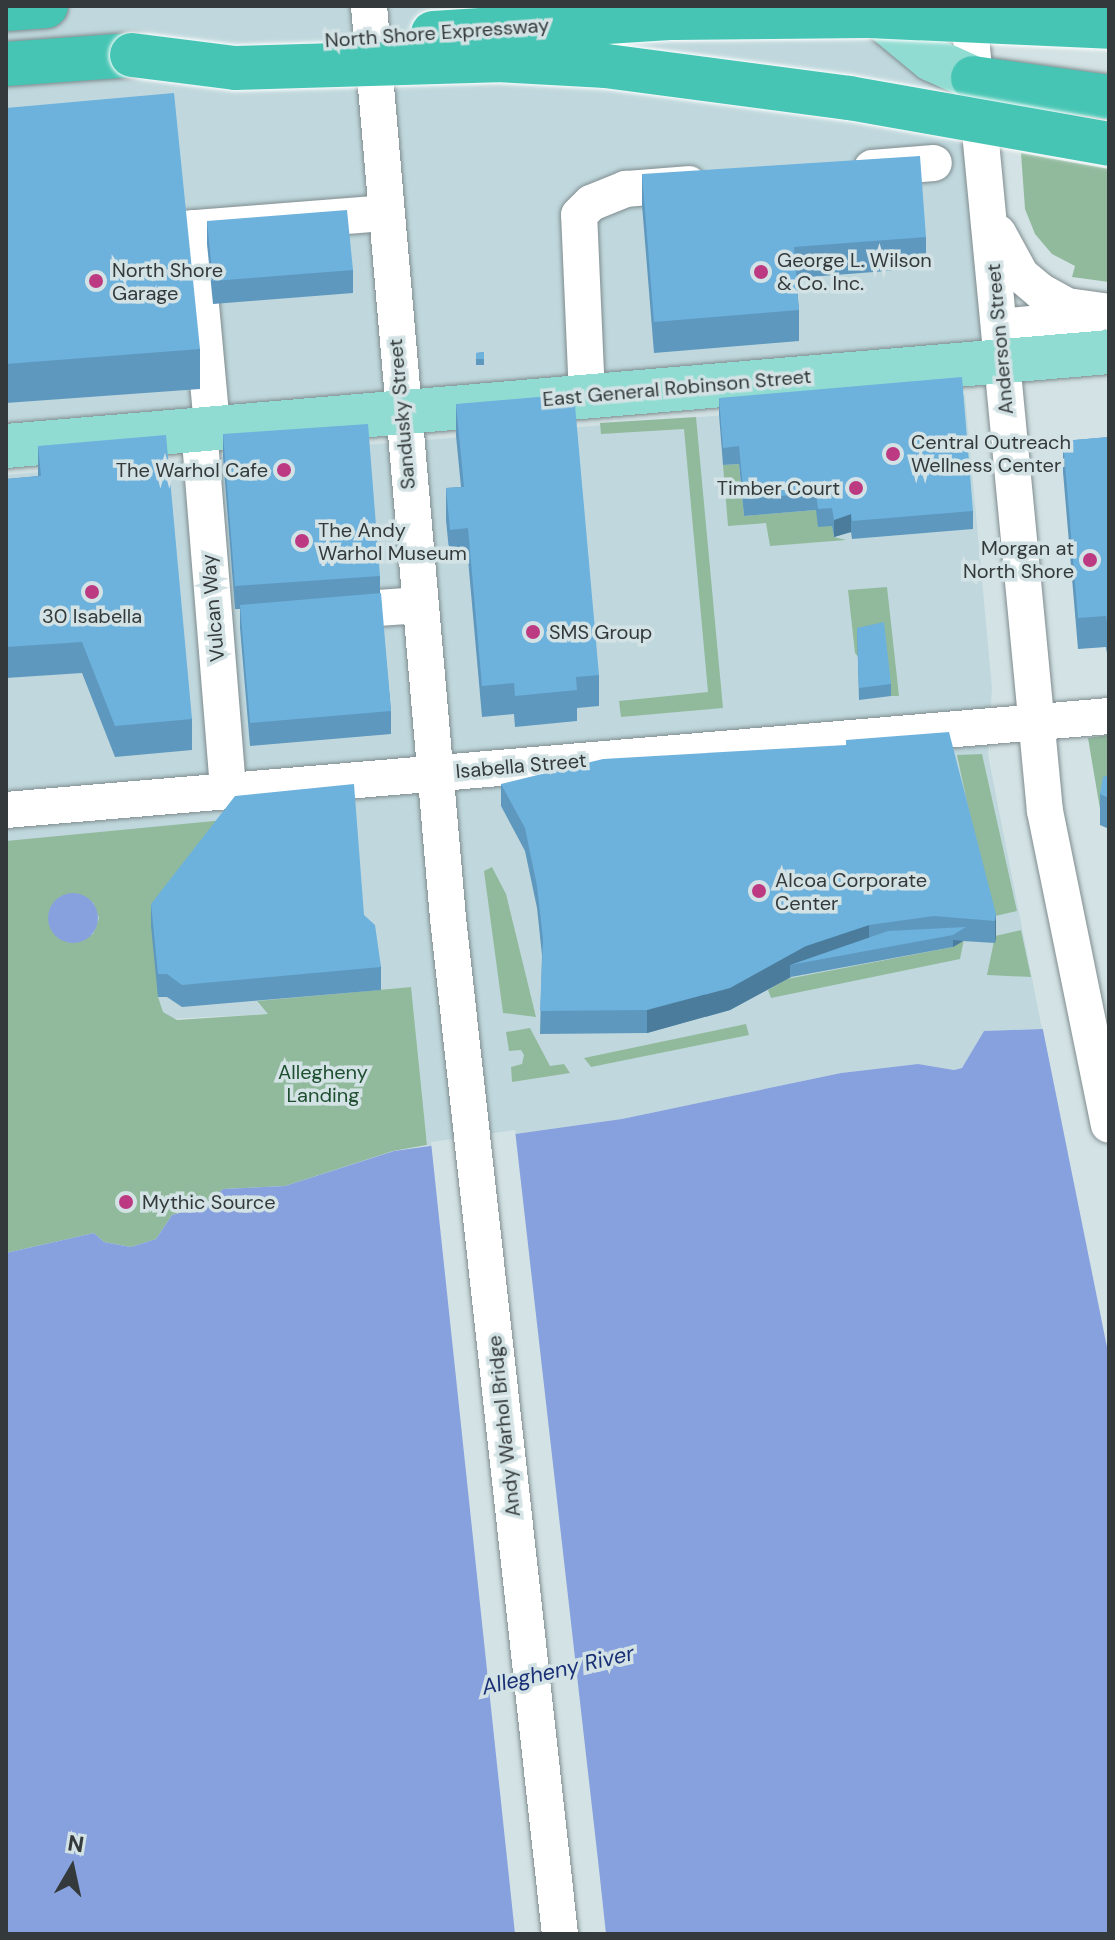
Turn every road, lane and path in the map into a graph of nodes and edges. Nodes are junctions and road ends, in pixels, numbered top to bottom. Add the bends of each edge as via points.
1 (46, 6) edge
2 (369, 6) edge
3 (867, 6) edge
4 (968, 6) edge
5 (6, 9) edge
6 (1109, 27) edge
7 (132, 55) junction
8 (6, 64) edge
9 (973, 78) junction
10 (1109, 97) edge
11 (1109, 144) edge
12 (934, 163) dead end
13 (842, 171) edge
14 (719, 181) edge
15 (385, 213) junction
16 (990, 215) junction
17 (1109, 314) edge
18 (1000, 344) junction
19 (1109, 352) edge
20 (587, 396) junction
21 (401, 411) junction
22 (206, 427) junction
23 (6, 446) edge
24 (420, 605) junction
25 (309, 613) edge
26 (1109, 716) edge
27 (1036, 724) junction
28 (435, 773) junction
29 (228, 789) junction
30 (6, 810) edge
31 (448, 918) joint
32 (1109, 1125) edge
33 (560, 1934) edge

1 - 5 highway
2 - 15 street, Sandusky Street
3 - 9 main road via 931,59
4 - 9 street, Anderson Street
6 - 7 highway, North Shore Expressway, bridge via 869,16 674,18
7 - 8 highway, North Shore Expressway
7 - 11 highway, bridge via 235,68 482,60 606,66 849,98
9 - 10 highway
9 - 16 street, Anderson Street
12 - 13 street
14 - 20 street via 626,189 591,203 579,215 576,242
15 - 21 street, Sandusky Street
15 - 22 street, Vulcan Way via 188,228
16 - 17 street via 1015,266 1040,291 1067,306
16 - 18 street, Anderson Street
17 - 18 street, East General Robinson Street
18 - 19 main road, East General Robinson Street
18 - 20 main road, East General Robinson Street
18 - 27 street, Anderson Street
20 - 21 main road, East General Robinson Street
21 - 22 main road, East General Robinson Street
21 - 24 street, Sandusky Street
22 - 23 main road, East General Robinson Street
22 - 29 street, Vulcan Way via 230,618
24 - 25 street
24 - 28 street, Sandusky Street
26 - 27 street, Isabella Street
27 - 28 street, Isabella Street
27 - 32 street, Anderson Street via 1054,862
28 - 29 street, Isabella Street
28 - 31 street, Sandusky Street
29 - 30 street, Isabella Street
31 - 33 street, Andy Warhol Bridge

